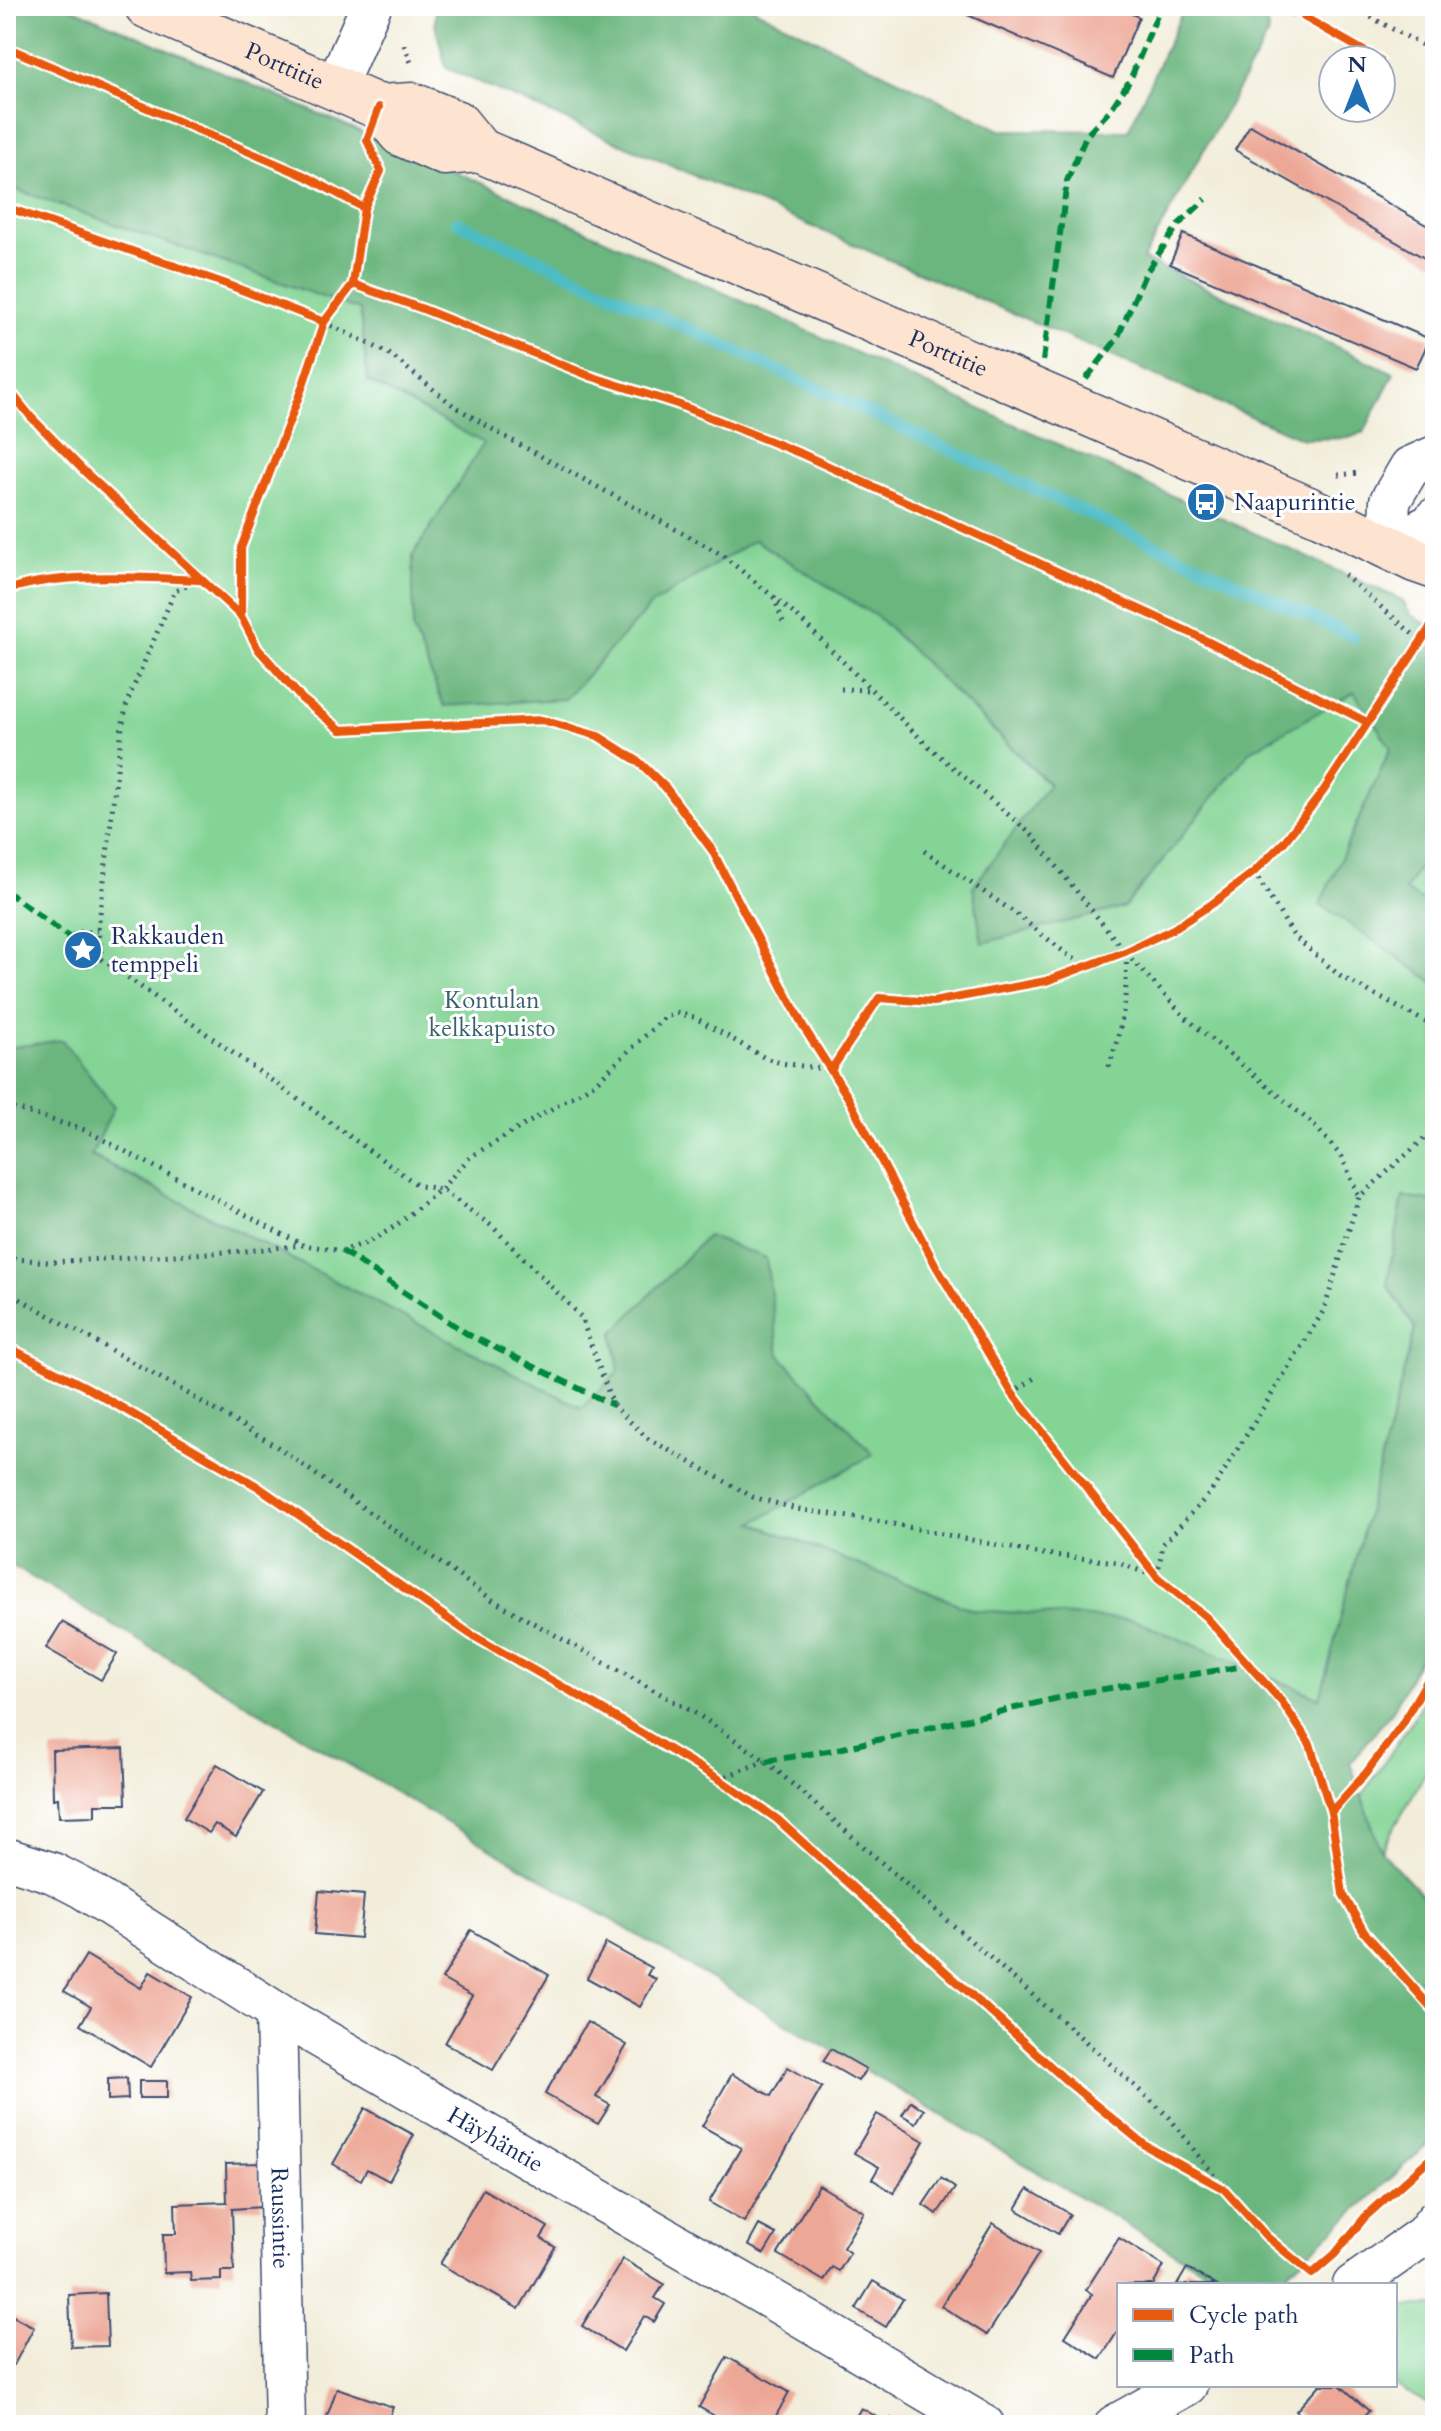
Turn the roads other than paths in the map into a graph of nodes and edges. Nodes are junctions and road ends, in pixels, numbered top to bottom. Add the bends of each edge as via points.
1 (147, 6) edge
2 (371, 6) edge
3 (335, 88) junction
4 (1435, 456) edge
5 (1435, 518) edge
6 (1418, 562) edge
7 (6, 1858) edge
8 (276, 2012) junction
9 (1435, 2221) edge
10 (1356, 2283) edge
11 (1183, 2387) edge
12 (285, 2425) edge
13 (984, 2425) edge
14 (1115, 2425) edge

1 - 3 street, Porttitie
2 - 3 street
3 - 6 street, Porttitie via 379,107 413,105 457,123 479,150 1307,508
4 - 6 street via 1410,467 1390,501
5 - 6 street
7 - 8 street, Häyhäntie via 82,1888
8 - 12 street, Raussintie
8 - 13 street, Häyhäntie
9 - 10 street via 1424,2235
11 - 14 street

